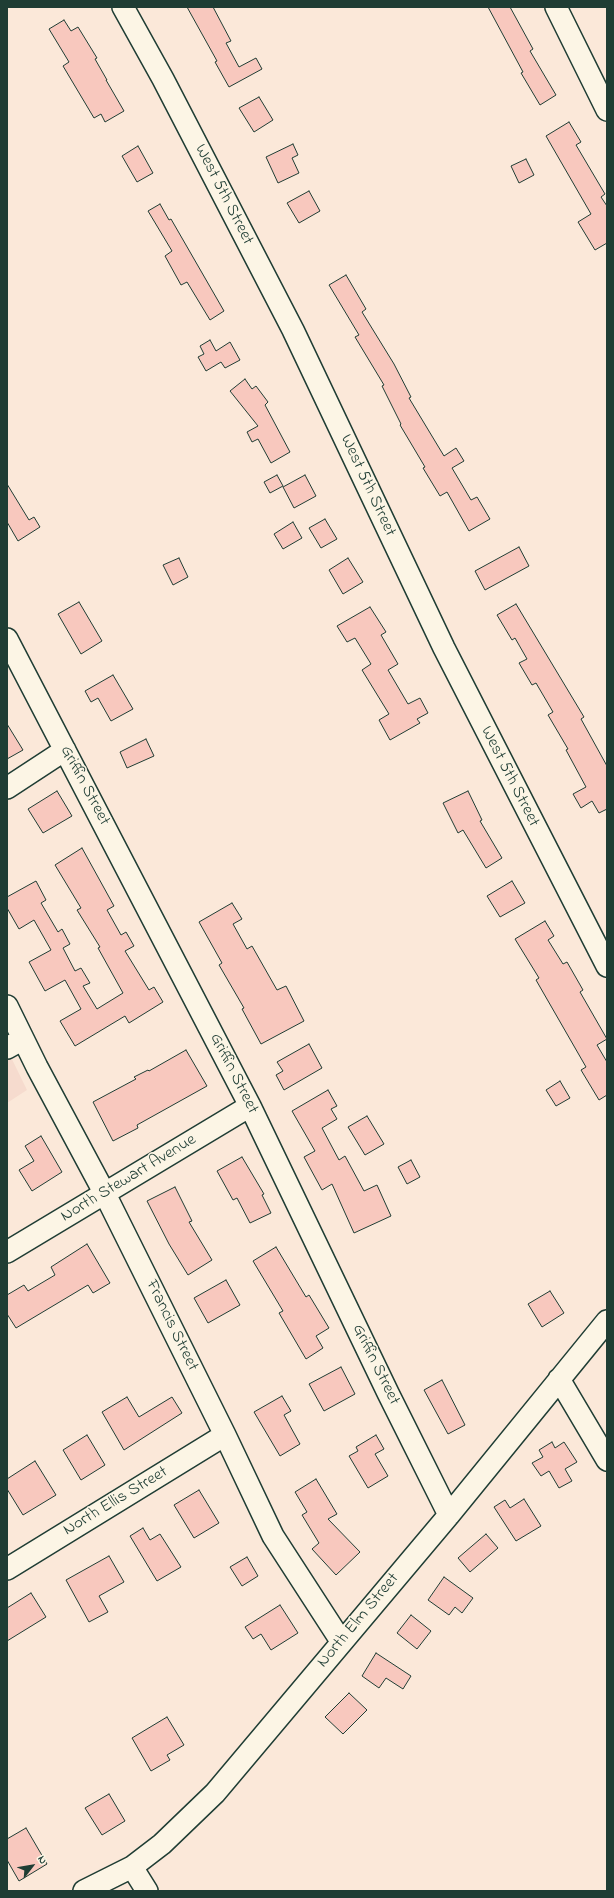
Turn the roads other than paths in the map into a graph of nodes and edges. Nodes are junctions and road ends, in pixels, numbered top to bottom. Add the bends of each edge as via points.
1 (123, 7) edge
2 (556, 7) edge
3 (607, 110) edge
4 (7, 639) edge
5 (65, 750) junction
6 (7, 788) edge
7 (607, 966) edge
8 (7, 1006) edge
9 (15, 1044) edge
10 (250, 1106) junction
11 (105, 1194) junction
12 (7, 1252) edge
13 (607, 1321) edge
14 (559, 1379) junction
15 (225, 1436) junction
16 (607, 1460) edge
17 (449, 1515) junction
18 (7, 1569) edge
19 (341, 1641) junction
20 (132, 1867) junction
21 (84, 1891) edge
22 (147, 1891) edge

1 - 7 street, West 5th Street via 293,330 444,648
2 - 3 street
4 - 5 street, Griffin Street
5 - 6 street
5 - 10 street, Griffin Street
8 - 9 street, Francis Street
9 - 11 street, Francis Street
10 - 11 street, North Stewart Avenue
10 - 17 street, Griffin Street
11 - 12 street, North Stewart Avenue
11 - 15 street, Francis Street
13 - 14 street, North Elm Street
14 - 16 street
14 - 17 street, North Elm Street
15 - 18 street, North Ellis Street
15 - 19 street, Francis Street via 273,1536
17 - 19 street, North Elm Street
19 - 20 street, North Elm Street via 214,1792 162,1844
20 - 21 street, North Elm Street
20 - 22 street

